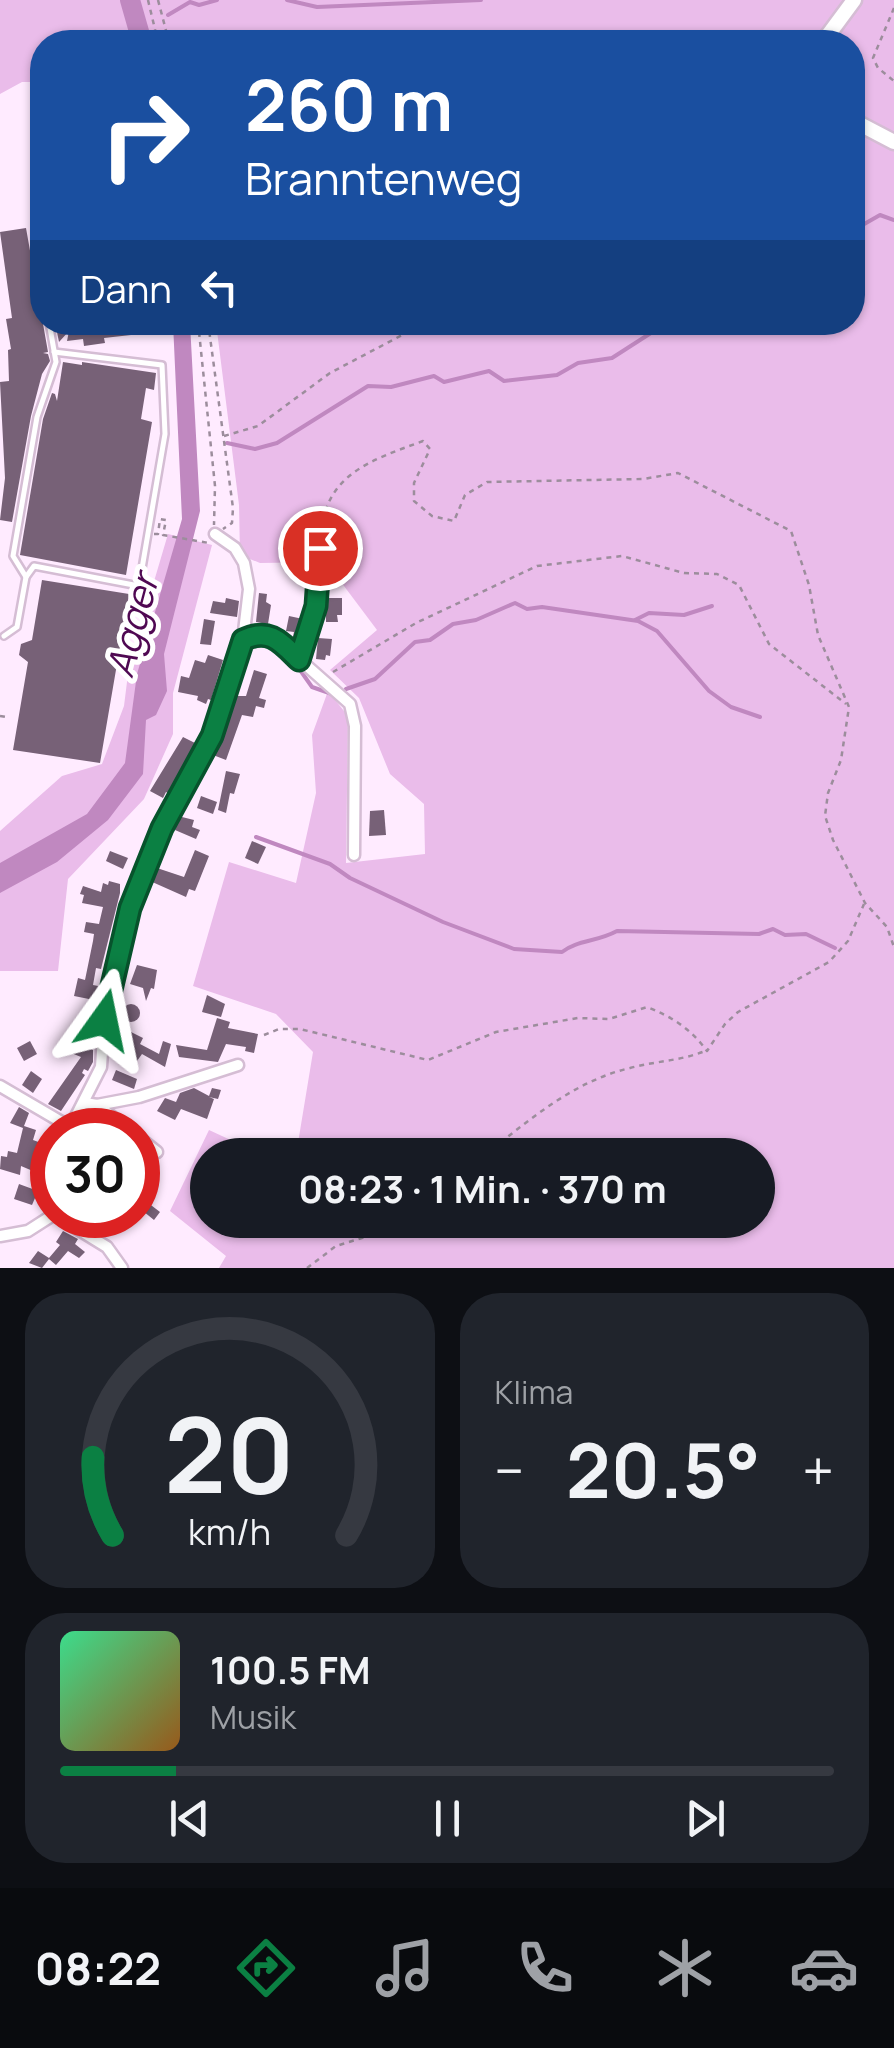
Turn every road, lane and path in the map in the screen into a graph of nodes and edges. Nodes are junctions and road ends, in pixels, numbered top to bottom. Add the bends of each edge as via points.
1 (148, 0) edge
2 (158, 0) edge
3 (854, 0) edge
4 (894, 8) edge
5 (155, 30) edge
6 (166, 30) edge
7 (832, 30) edge
8 (894, 81) edge
9 (865, 127) edge
10 (894, 142) edge
11 (51, 335) edge
12 (199, 335) edge
13 (210, 335) edge
14 (402, 335) edge
15 (54, 352) junction
16 (222, 436) junction
17 (150, 533) junction
18 (215, 534) junction
19 (200, 542) dead end
20 (320, 548) joint
21 (26, 577) junction
22 (4, 636) dead end
23 (243, 640) junction
24 (299, 660) junction
25 (323, 678) junction
26 (849, 707) junction
27 (354, 855) dead end
28 (865, 903) junction
29 (894, 947) edge
30 (264, 1035) dead end
31 (707, 1051) junction
32 (238, 1066) dead end
33 (0, 1086) edge
34 (90, 1104) junction
35 (37, 1108) edge
36 (87, 1108) edge
37 (96, 1108) edge
38 (508, 1138) edge
39 (30, 1230) edge
40 (0, 1236) edge
41 (91, 1238) edge
42 (364, 1238) edge
43 (122, 1268) edge
44 (308, 1268) edge

1 - 5 path
2 - 6 path
3 - 7 main road
4 - 8 path via 873,58
9 - 10 main road
11 - 15 lane
12 - 18 path
13 - 16 path
14 - 16 path via 330,374 258,426
15 - 17 lane via 162,365 165,434
15 - 21 lane via 13,556
16 - 18 path via 232,523
17 - 19 path via 158,534 160,519 166,520 163,536
17 - 21 lane via 139,586 34,566
18 - 23 street via 244,563 249,589
20 - 24 street via 316,606
20 - 26 path via 321,522 334,490 363,463 422,441 430,448 414,482 414,502 454,521 466,495 486,482 678,473 791,531 818,635
21 - 22 lane via 18,627
23 - 24 street via 274,636
23 - 34 street via 212,736 162,828 130,908
24 - 25 street
25 - 26 path via 416,623 537,566 622,556 684,573 717,574 739,585 769,644
25 - 27 street via 350,704 355,726
26 - 28 path via 825,816
28 - 29 path via 887,926
28 - 31 path via 848,941 828,962 738,1012
30 - 31 path via 300,1029 428,1060 496,1032 578,1018 609,1020 646,1006 670,1016
31 - 38 path via 579,1087
32 - 34 street via 139,1097
33 - 35 street
34 - 36 street
34 - 37 street
39 - 40 street
41 - 43 street
42 - 44 path via 336,1246

